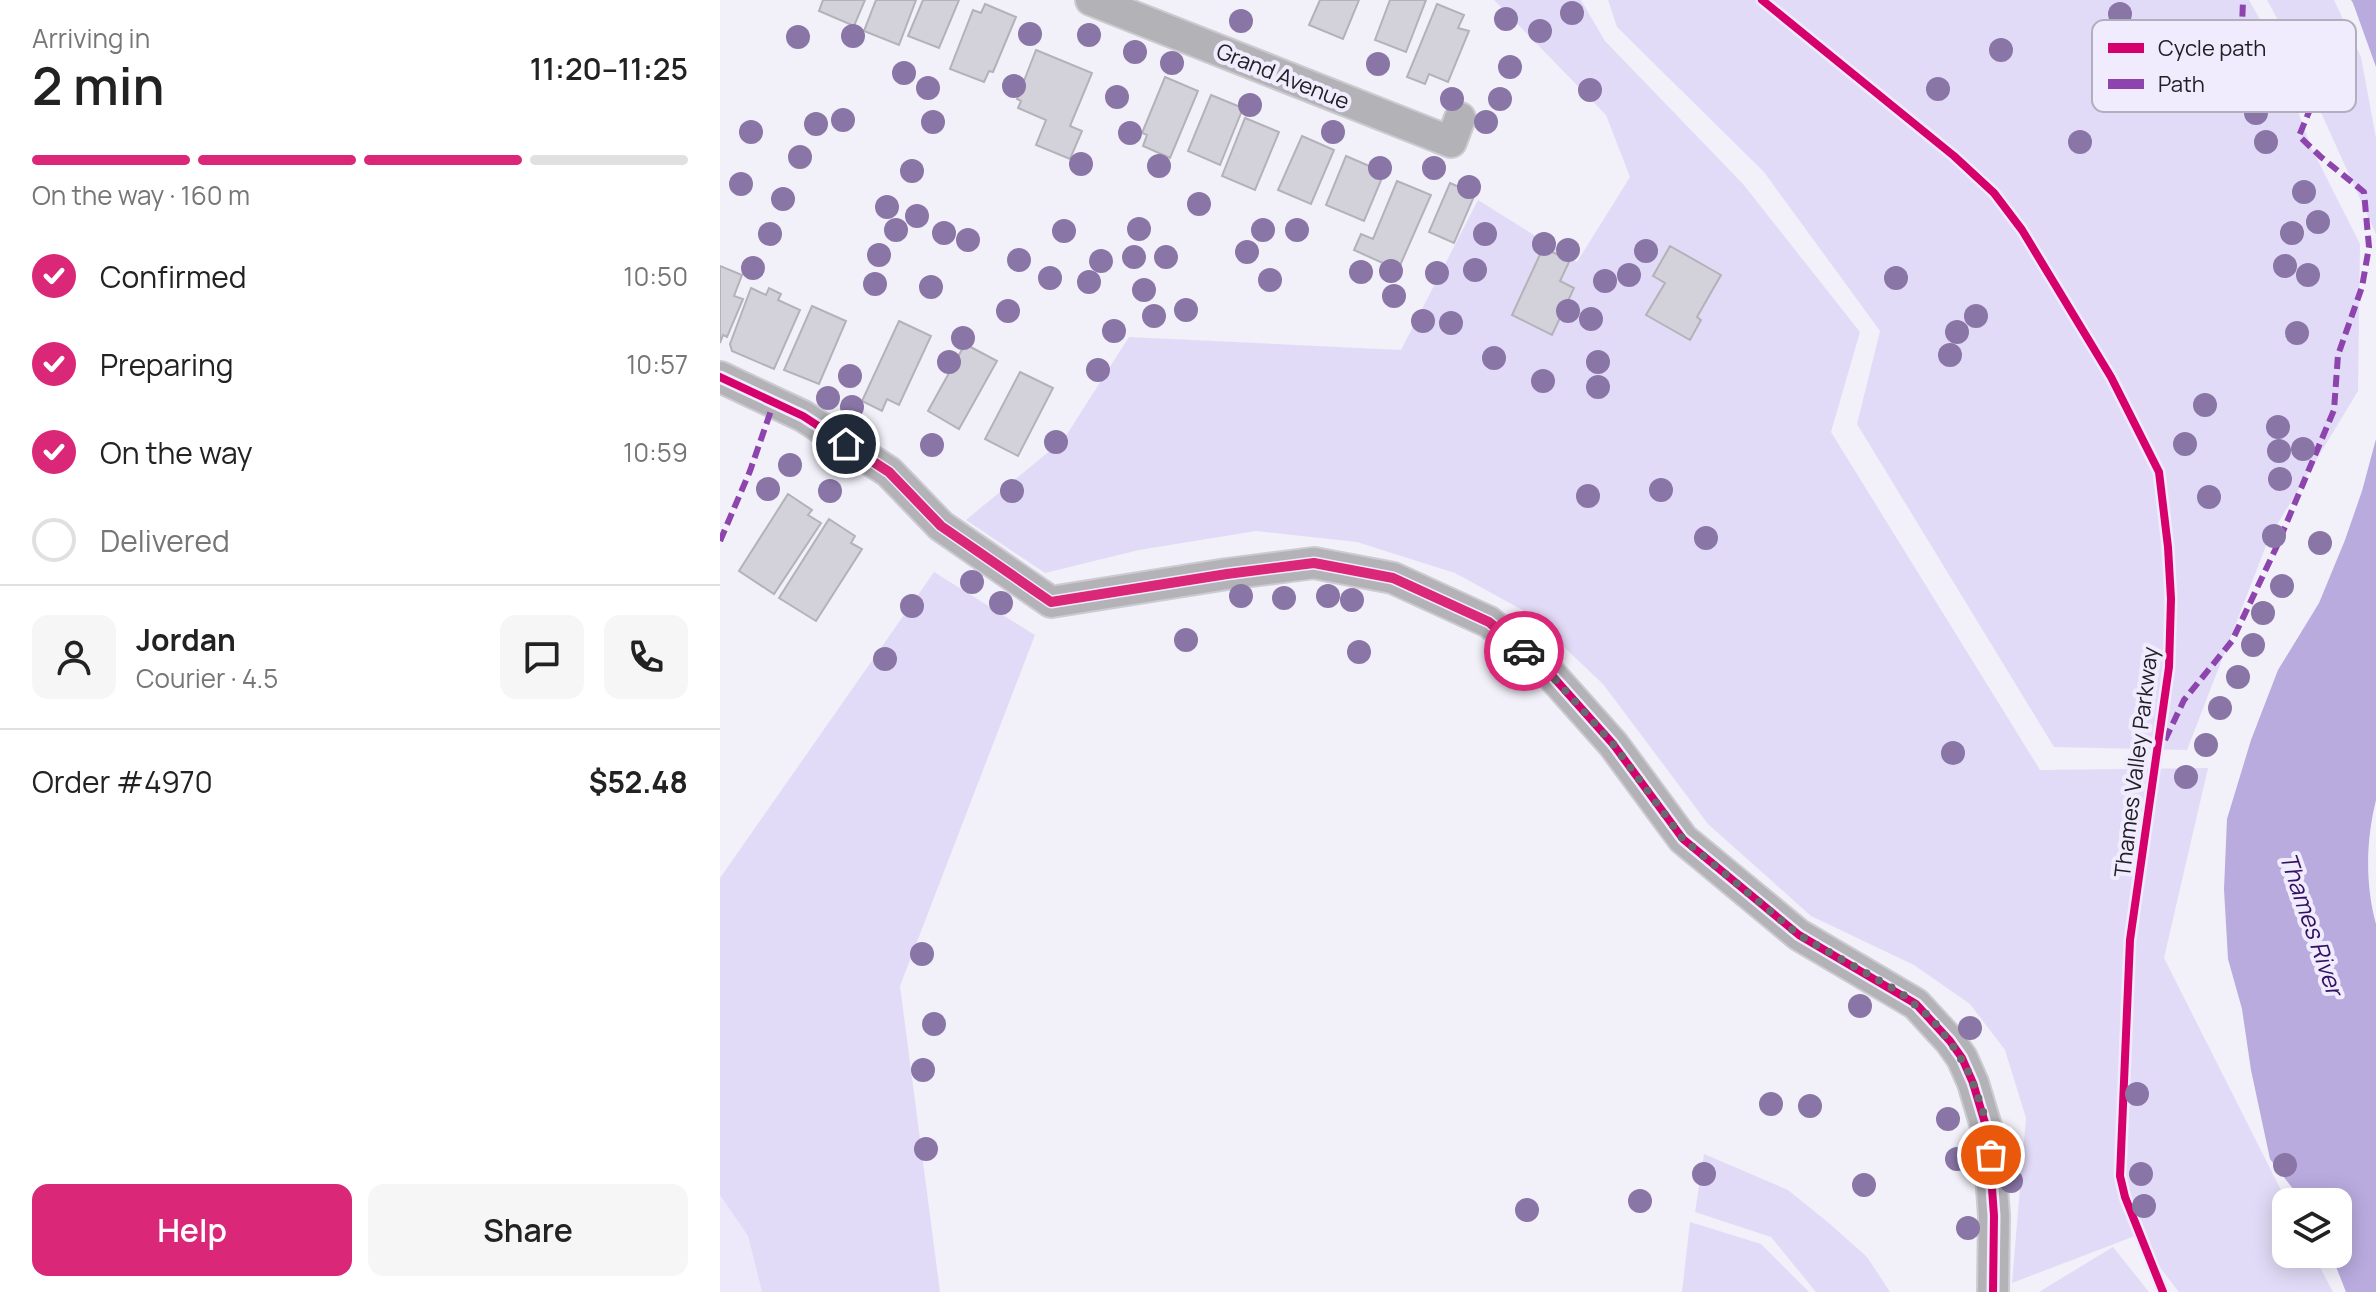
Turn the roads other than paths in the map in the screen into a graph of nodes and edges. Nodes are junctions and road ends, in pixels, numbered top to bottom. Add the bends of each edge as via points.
1 (1091, 0) edge
2 (1460, 118) dead end
3 (720, 377) edge
4 (1993, 1292) edge

1 - 2 street, Grand Avenue via 1451,142
3 - 4 street via 803,416 889,472 941,526 1051,602 1314,563 1393,578 1489,622 1547,670 1613,744 1683,839 1799,935 1916,1004 1950,1041 1973,1083 1988,1133

